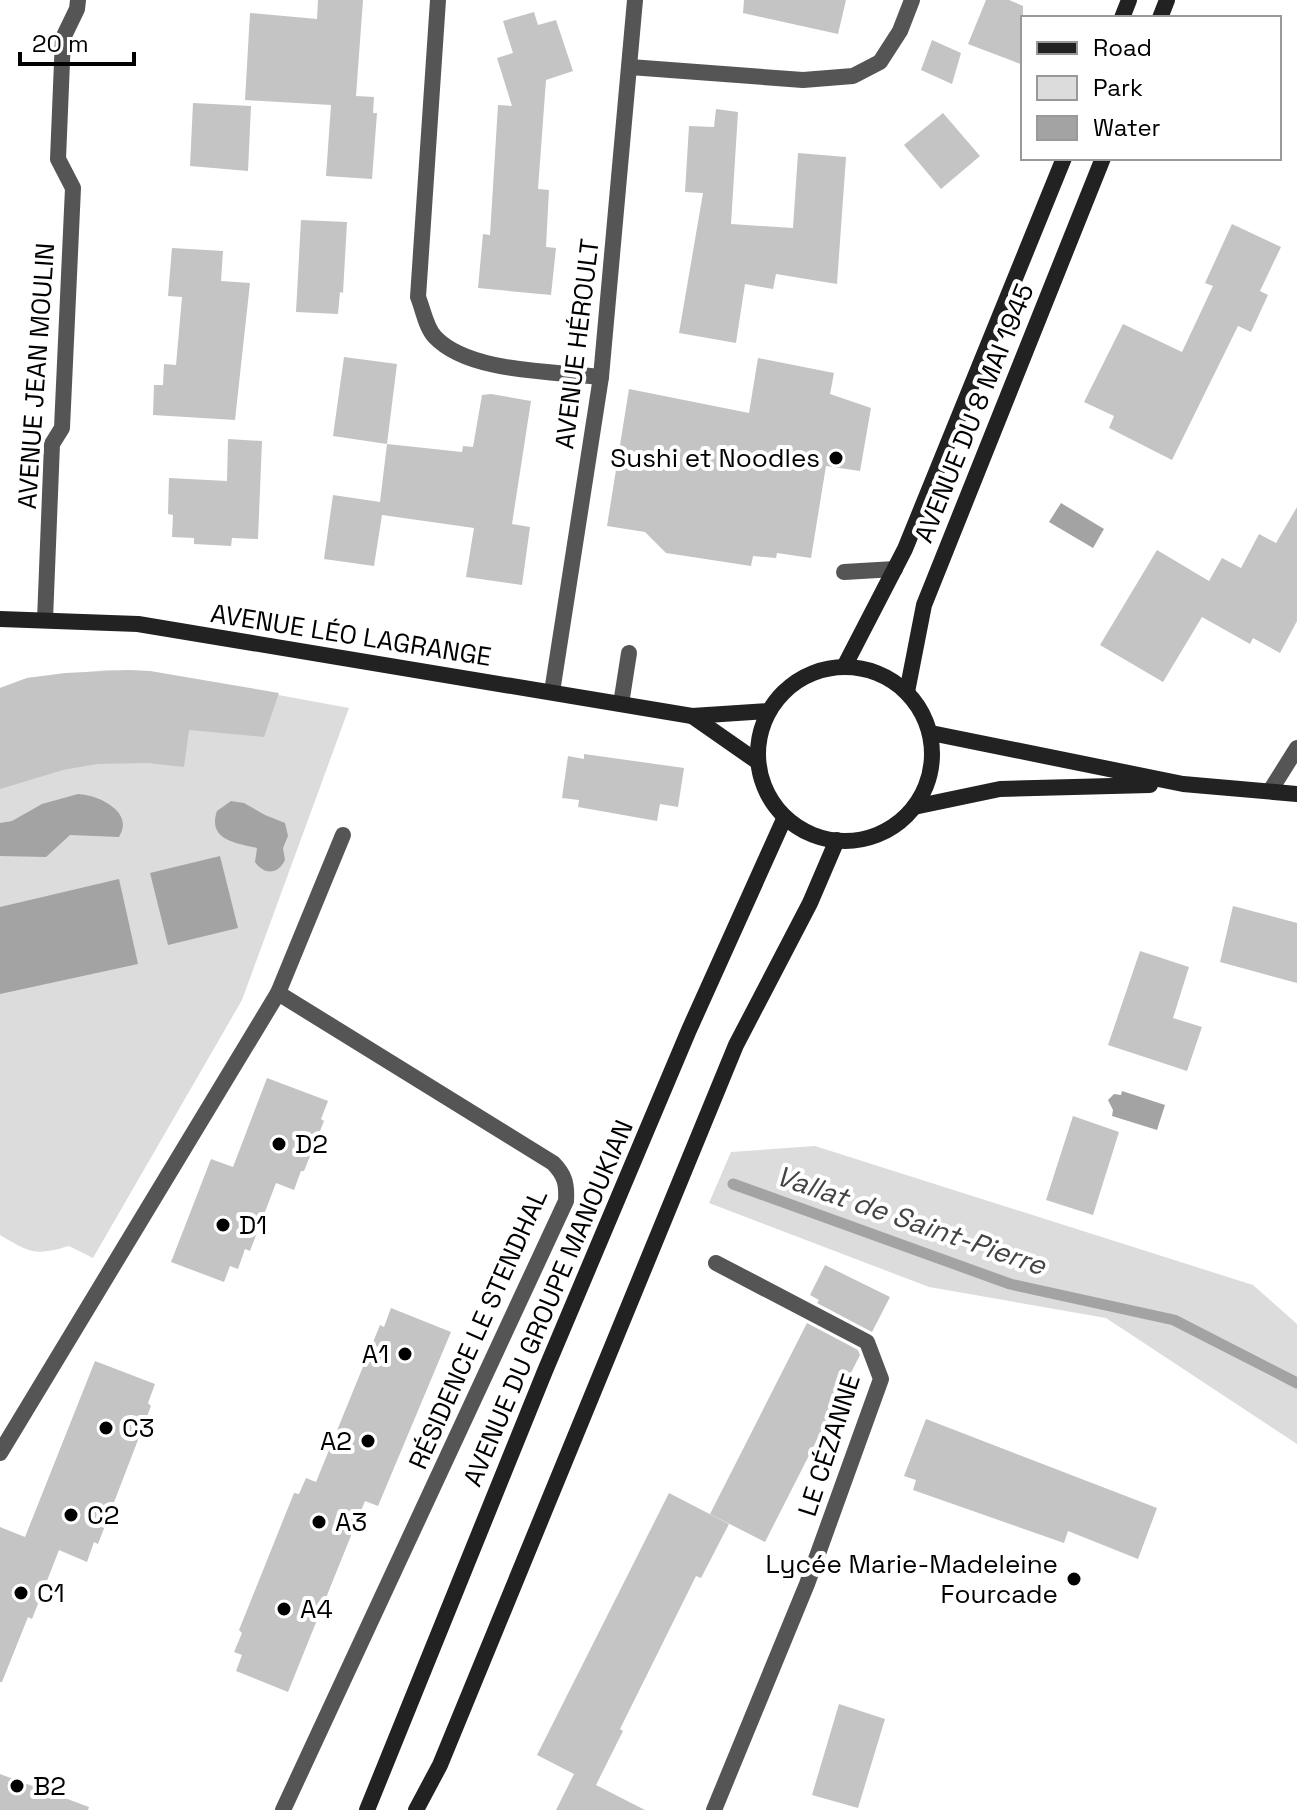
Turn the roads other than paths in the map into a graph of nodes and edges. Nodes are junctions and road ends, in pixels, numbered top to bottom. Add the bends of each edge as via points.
1 (78, 0) edge
2 (438, 0) edge
3 (635, 0) edge
4 (912, 0) edge
5 (630, 67) junction
6 (1063, 160) edge
7 (1102, 160) edge
8 (601, 377) junction
9 (895, 569) junction
10 (844, 572) dead end
11 (0, 619) edge
12 (45, 620) junction
13 (629, 653) dead end
14 (844, 667) junction
15 (552, 692) junction
16 (907, 692) junction
17 (621, 704) junction
18 (769, 711) junction
19 (692, 716) junction
20 (931, 733) junction
21 (1297, 748) edge
22 (758, 762) junction
23 (1183, 784) junction
24 (1270, 791) junction
25 (1297, 794) edge
26 (914, 807) junction
27 (784, 819) junction
28 (343, 835) dead end
29 (837, 840) junction
30 (278, 993) junction
31 (716, 1263) dead end
32 (0, 1453) edge
33 (283, 1810) edge
34 (367, 1810) edge
35 (416, 1810) edge
36 (714, 1810) edge

1 - 12 street, AVENUE JEAN MOULIN via 63,38 58,159 73,188 62,428 52,444
2 - 8 street via 418,297 433,336 461,356
3 - 5 street, AVENUE HÉROULT
4 - 5 street via 880,62 853,76 803,80
5 - 8 street, AVENUE HÉROULT
6 - 9 main road, AVENUE DU 8 MAI 1945
7 - 16 main road, AVENUE DU 8 MAI 1945 via 924,605
8 - 15 street, AVENUE HÉROULT
9 - 10 street
9 - 14 main road, AVENUE DU 8 MAI 1945
11 - 12 main road, AVENUE LÉO LAGRANGE
12 - 15 main road, AVENUE LÉO LAGRANGE via 138,624
13 - 17 street
14 - 16 main road via 867,669
14 - 18 main road via 815,673 788,688
15 - 17 main road, AVENUE LÉO LAGRANGE
16 - 20 main road
17 - 19 main road, AVENUE LÉO LAGRANGE
18 - 19 main road, AVENUE LÉO LAGRANGE
18 - 22 main road
19 - 22 main road, AVENUE LÉO LAGRANGE
20 - 23 main road
20 - 26 main road via 932,762
21 - 24 street
22 - 27 main road via 765,793
23 - 24 main road
23 - 26 main road via 1000,789
24 - 25 main road
26 - 29 main road via 904,822 885,834 862,841
27 - 29 main road
27 - 34 main road, AVENUE DU GROUPE MANOUKIAN via 545,1371
28 - 30 street
29 - 35 main road via 736,1045 440,1765
30 - 32 street
30 - 33 street, RÉSIDENCE LE STENDHAL via 553,1163 567,1186 566,1201
31 - 36 street, LE CÉZANNE via 867,1342 881,1379 807,1584

